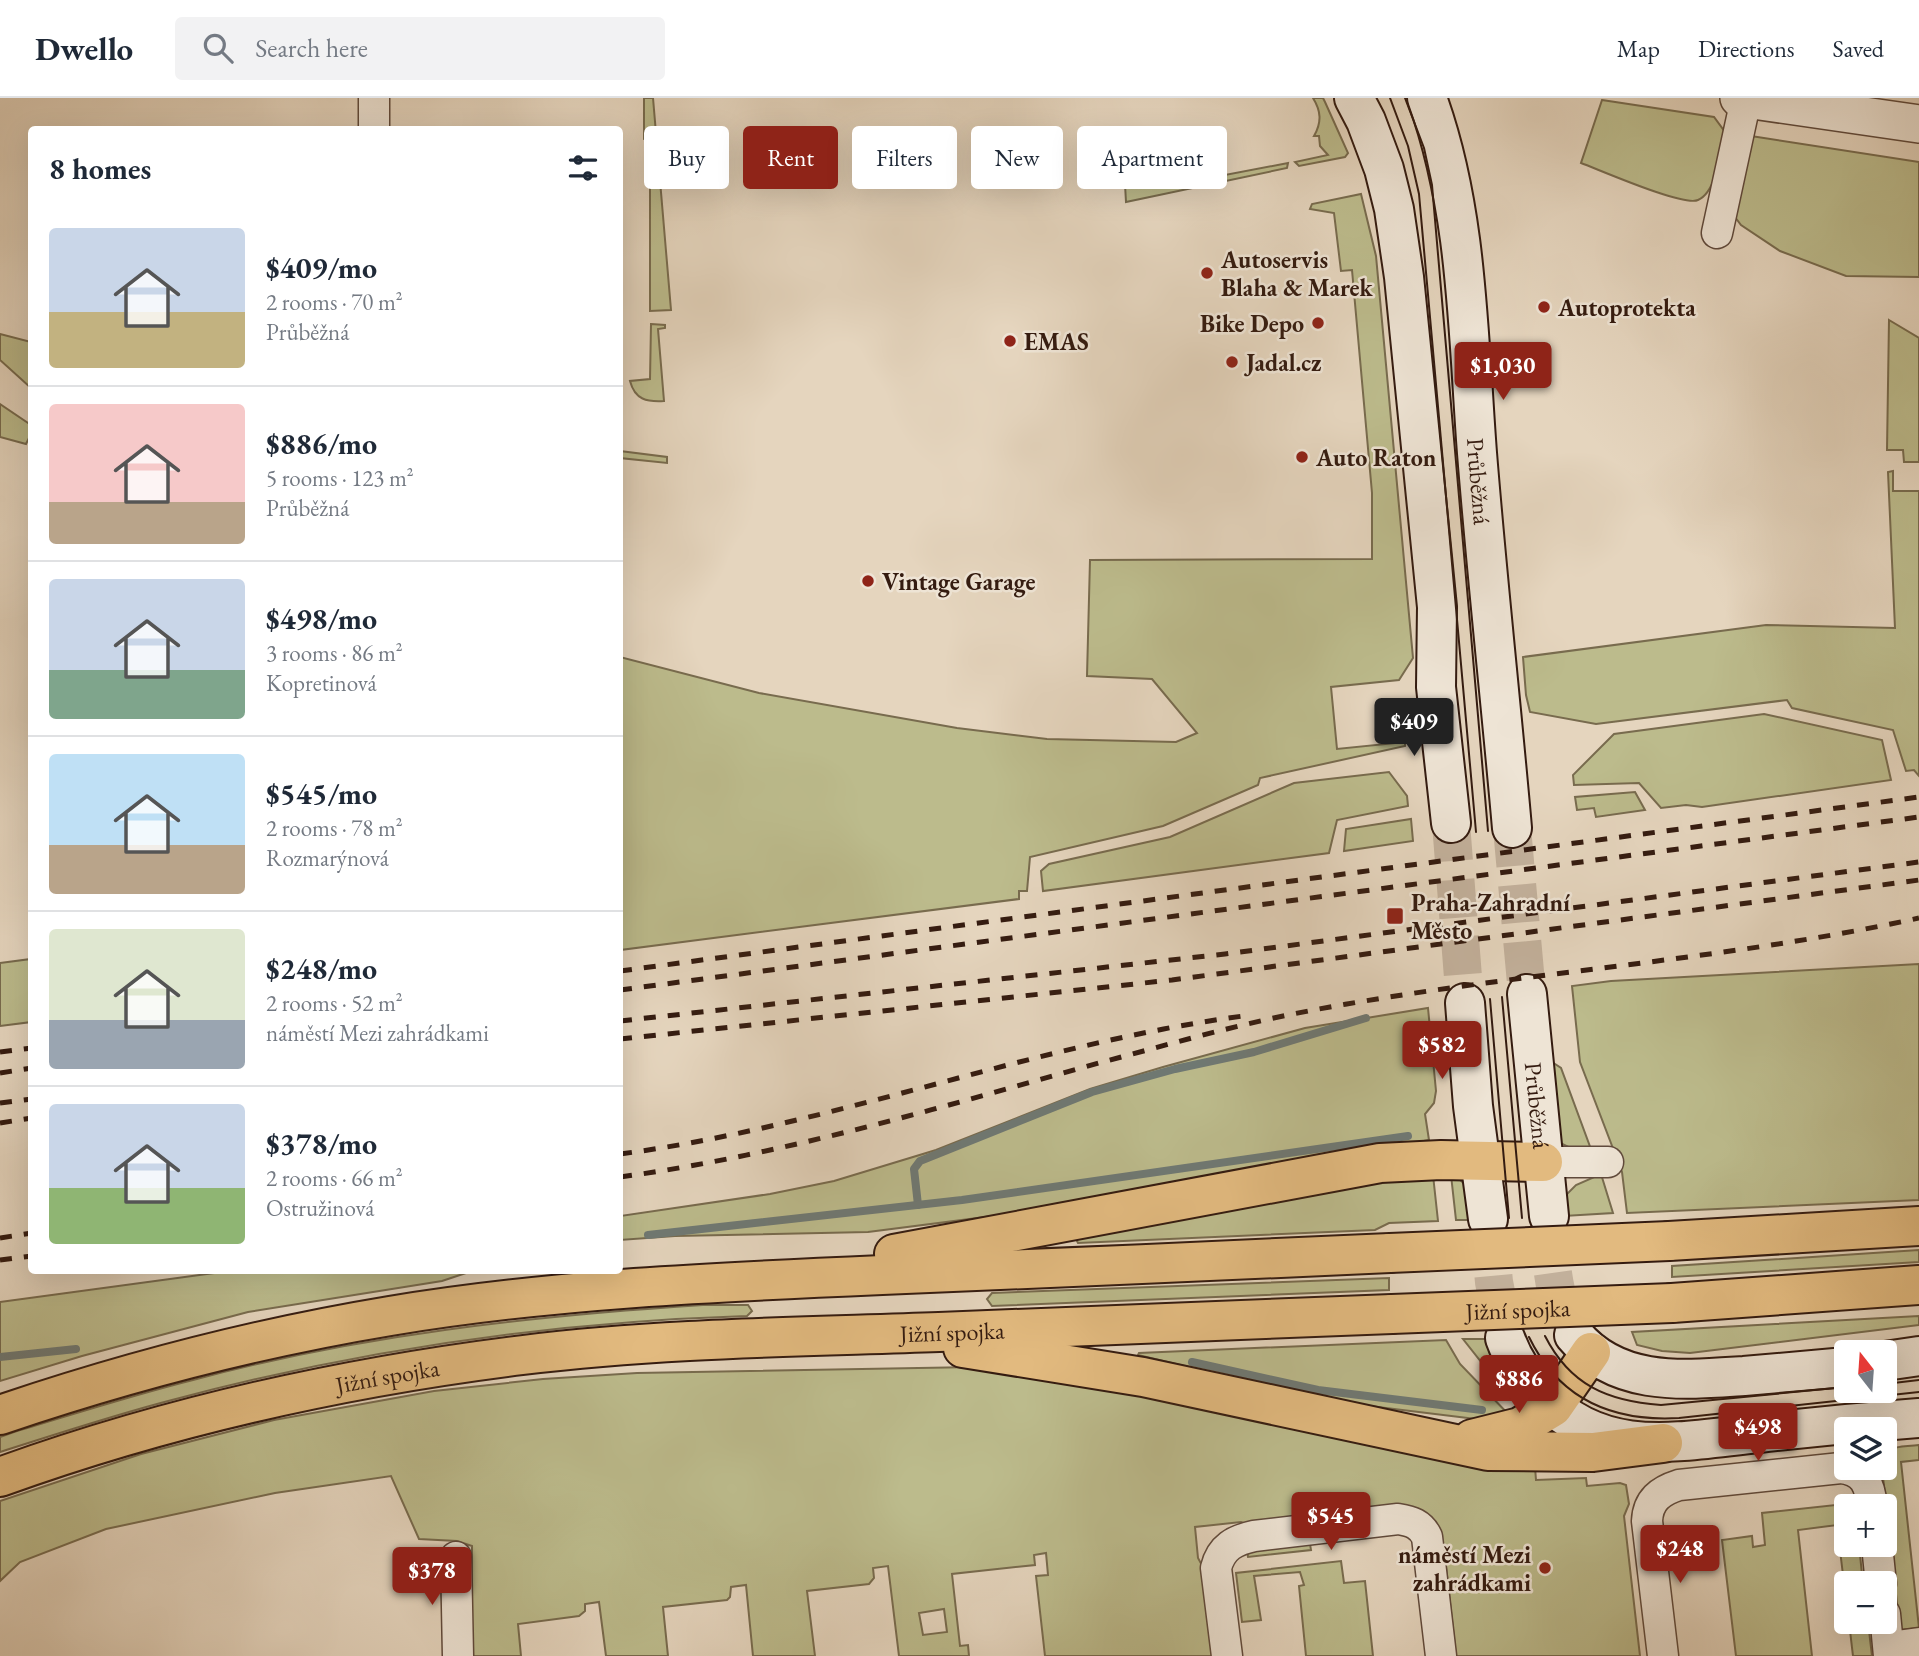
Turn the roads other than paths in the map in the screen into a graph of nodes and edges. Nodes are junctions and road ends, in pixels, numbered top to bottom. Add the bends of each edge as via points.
1 (373, 98) edge
2 (1354, 98) edge
3 (1377, 98) edge
4 (1427, 98) edge
5 (1456, 98) edge
6 (1743, 99) edge
7 (1919, 124) edge
8 (374, 126) edge
9 (1380, 154) junction
10 (1456, 212) junction
11 (1717, 233) dead end
12 (1451, 823) tunnel mouth
13 (1513, 828) tunnel mouth
14 (1527, 994) tunnel mouth
15 (1465, 1003) tunnel mouth
16 (1480, 1161) junction
17 (1543, 1162) junction
18 (1608, 1163) dead end
19 (1549, 1216) tunnel mouth
20 (1488, 1219) tunnel mouth
21 (1919, 1226) edge
22 (733, 1282) junction
23 (1919, 1285) edge
24 (871, 1335) junction
25 (1505, 1338) tunnel mouth
26 (1583, 1343) joint
27 (1919, 1356) edge
28 (1897, 1359) edge
29 (1834, 1368) edge
30 (1553, 1407) junction
31 (0, 1415) edge
32 (1919, 1419) edge
33 (1663, 1443) junction
34 (1449, 1444) junction
35 (0, 1476) edge
36 (1871, 1494) edge
37 (456, 1557) dead end
38 (1919, 1643) edge
39 (1889, 1651) edge
40 (458, 1656) edge
41 (1227, 1656) edge
42 (1441, 1656) edge
43 (1663, 1656) edge

1 - 8 street
2 - 9 main road
3 - 9 main road
4 - 10 main road, Průběžná
5 - 10 main road
6 - 7 street
6 - 11 street
9 - 12 main road via 1404,277 1437,607 1436,687
10 - 13 main road, Průběžná
14 - 17 main road, Průběžná
15 - 16 main road
16 - 17 highway
16 - 20 main road
16 - 22 highway via 1380,1163
17 - 18 street
17 - 19 main road, Průběžná
21 - 22 highway, bridge
22 - 31 highway via 528,1297 389,1316 184,1359
23 - 24 highway, Jižní spojka, bridge via 1672,1303
24 - 34 highway via 1143,1377
24 - 35 highway, Jižní spojka via 599,1348 379,1376 171,1423
25 - 30 main road via 1521,1371
26 - 29 main road via 1611,1366 1670,1380
26 - 30 highway
27 - 28 main road
30 - 33 main road via 1571,1422 1601,1435
30 - 34 highway via 1520,1427
32 - 33 main road
33 - 34 highway via 1593,1452 1524,1453
36 - 43 street via 1865,1479 1841,1468 1679,1485 1658,1494 1647,1510 1647,1521
37 - 40 street
38 - 39 street
41 - 42 street via 1217,1563 1227,1547 1254,1536 1398,1519 1424,1530 1429,1545

